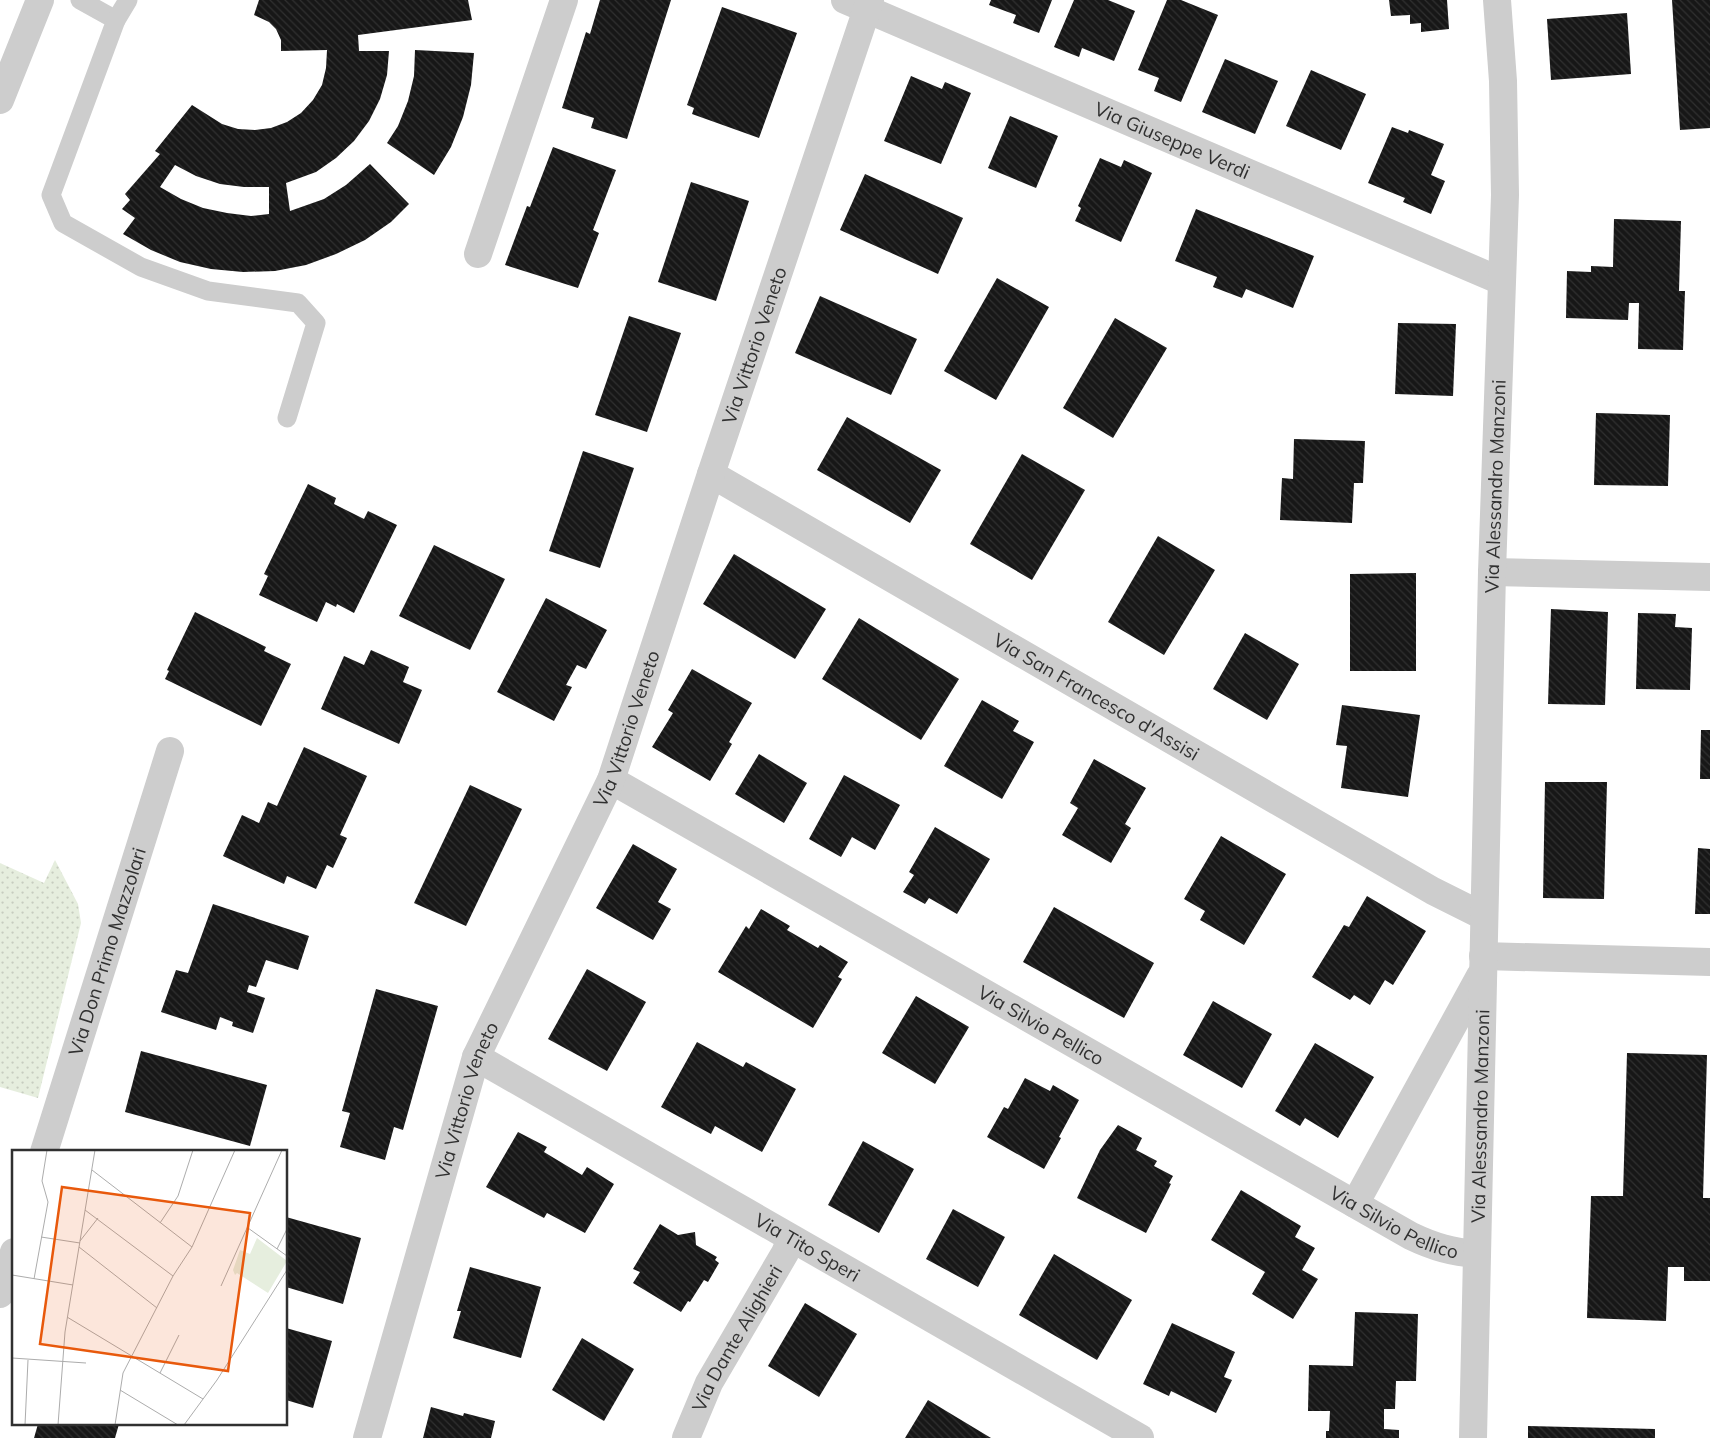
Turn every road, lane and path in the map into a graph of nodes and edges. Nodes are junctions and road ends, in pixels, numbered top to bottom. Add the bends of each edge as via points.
1 (40, 0) edge
2 (80, 0) edge
3 (128, 0) edge
4 (564, 0) edge
5 (1497, 0) edge
6 (861, 3) edge
7 (116, 20) junction
8 (0, 100) edge
9 (478, 254) dead end
10 (1501, 281) junction
11 (287, 418) dead end
12 (711, 474) junction
13 (1492, 572) junction
14 (1710, 577) edge
15 (170, 751) dead end
16 (610, 780) junction
17 (1483, 916) junction
18 (1710, 962) edge
19 (1483, 964) junction
20 (476, 1057) junction
21 (45, 1150) edge
22 (1355, 1204) junction
23 (791, 1239) junction
24 (1477, 1254) junction
25 (12, 1258) edge
26 (0, 1294) edge
27 (367, 1438) edge
28 (686, 1438) edge
29 (1140, 1438) edge
30 (1473, 1438) edge

1 - 8 street
2 - 7 lane
3 - 7 lane
4 - 9 street
5 - 10 street, Via Alessandro Manzoni via 1503,81 1505,195
6 - 10 street, Via Giuseppe Verdi
6 - 12 street, Via Vittorio Veneto
7 - 11 lane via 51,194 62,222 141,267 208,291 298,303 316,323
10 - 13 street, Via Alessandro Manzoni
12 - 16 street, Via Vittorio Veneto
12 - 17 street, Via San Francesco d'Assisi via 1425,886
13 - 14 street
13 - 17 street, Via Alessandro Manzoni
15 - 21 street, Via Don Primo Mazzolari
16 - 20 street, Via Vittorio Veneto
16 - 22 street, Via Silvio Pellico
17 - 19 street, Via Alessandro Manzoni
18 - 19 street
19 - 22 street, Via Alessandro Manzoni
19 - 24 street, Via Alessandro Manzoni
20 - 23 street, Via Tito Speri
20 - 27 street, Via Vittorio Veneto
22 - 24 street, Via Silvio Pellico via 1430,1245 1453,1252
23 - 28 street, Via Dante Alighieri via 709,1382
23 - 29 street, Via Tito Speri
24 - 30 street, Via Alessandro Manzoni
25 - 26 street

